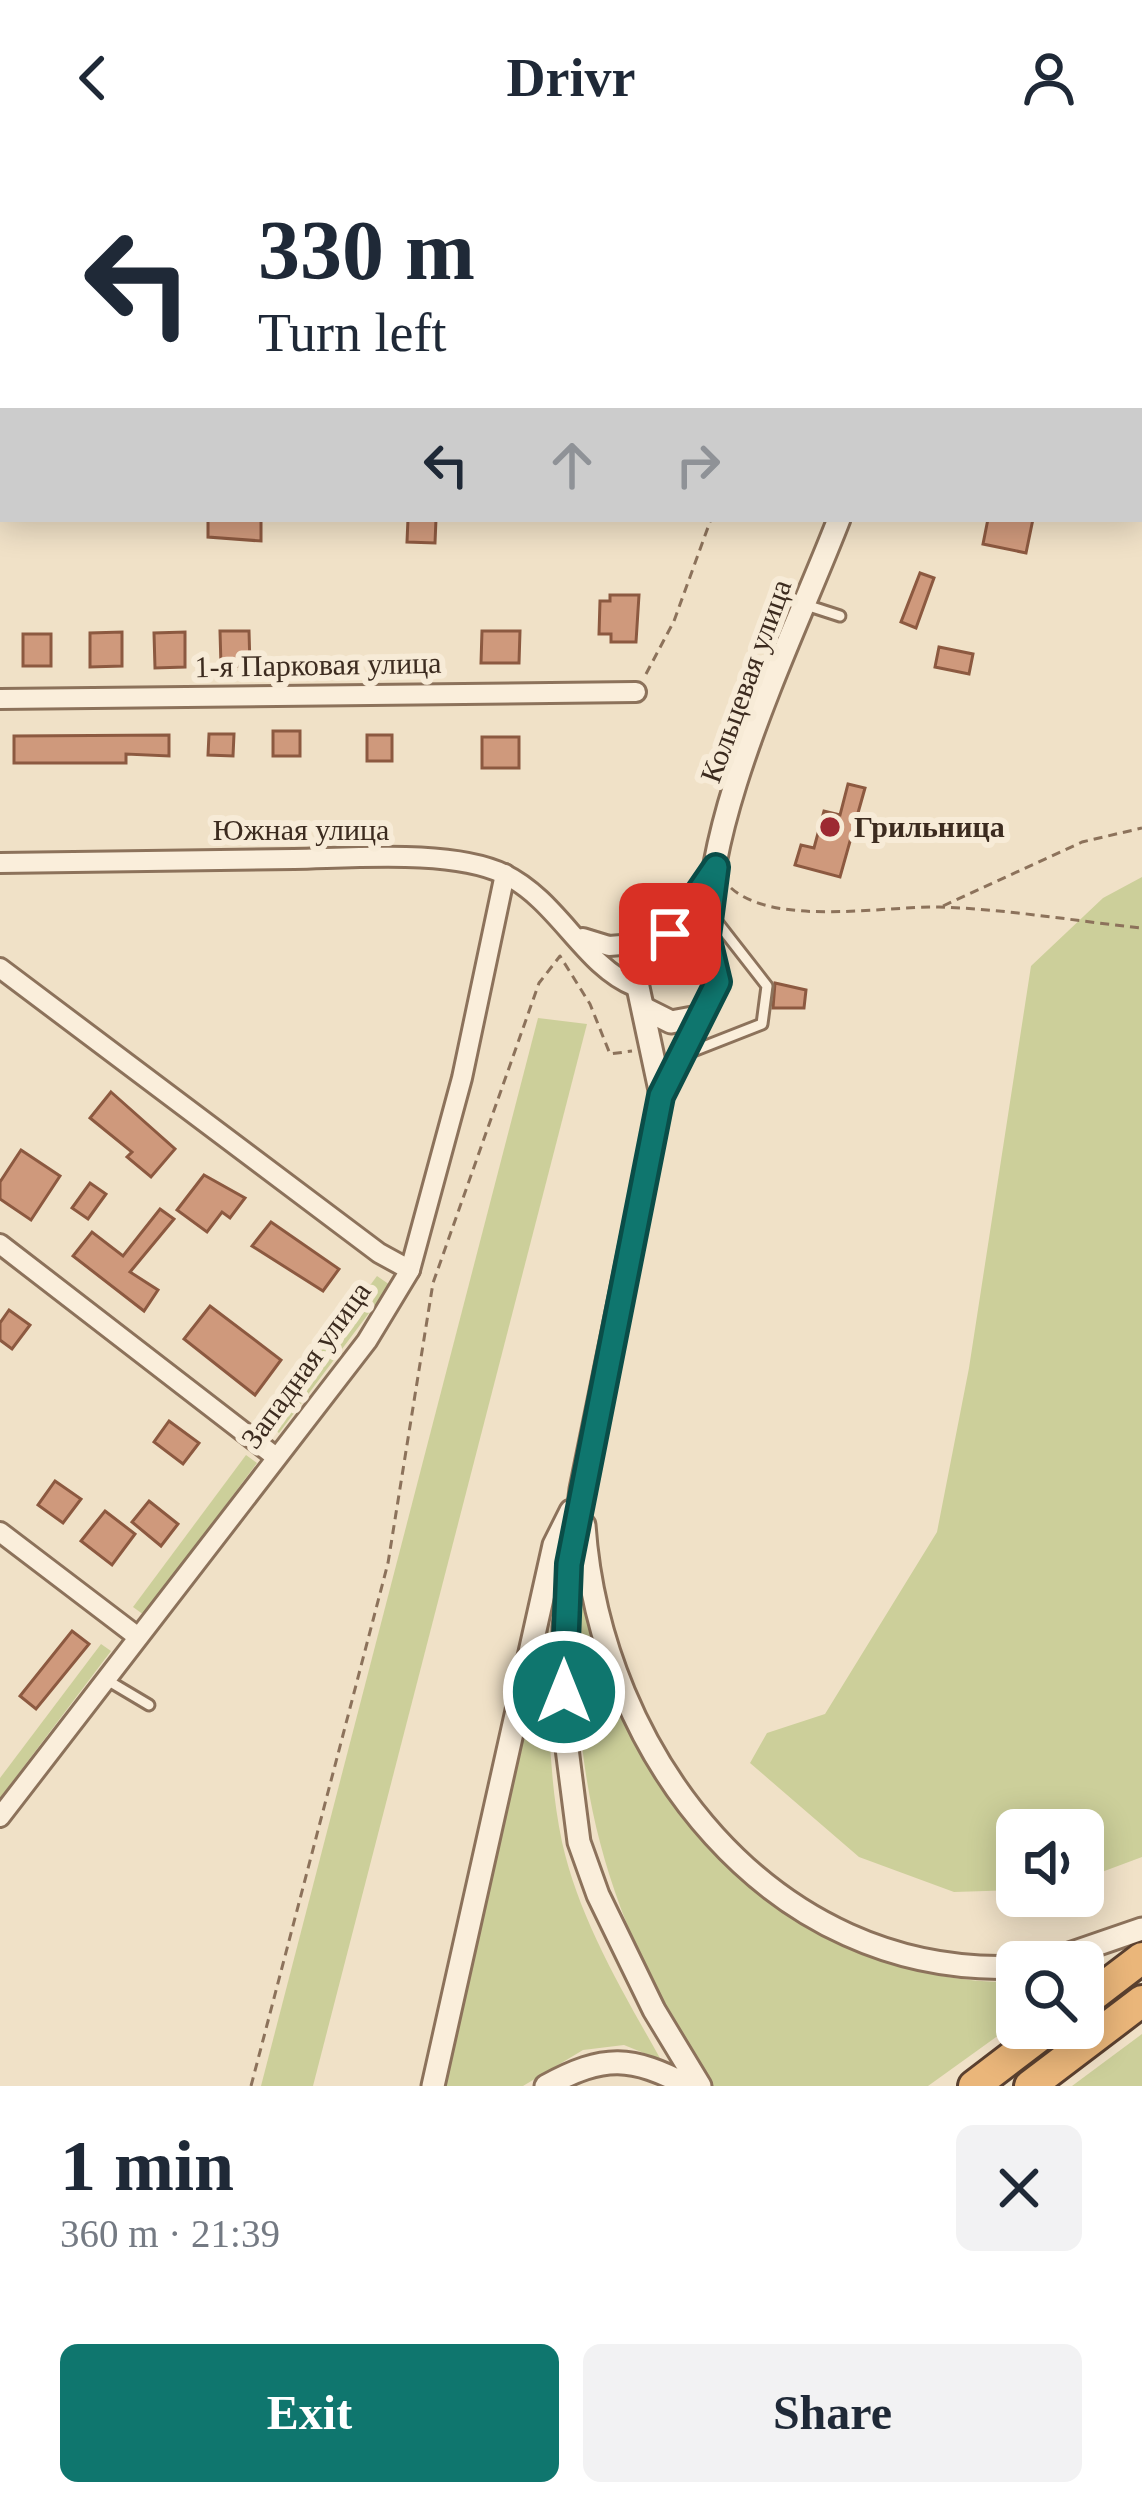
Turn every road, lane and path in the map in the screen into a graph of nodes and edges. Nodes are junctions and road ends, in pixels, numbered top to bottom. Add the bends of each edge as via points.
1 (710, 522) edge
2 (837, 522) edge
3 (806, 605) junction
4 (840, 616) dead end
5 (636, 692) joint
6 (0, 699) edge
7 (1142, 828) edge
8 (0, 863) edge
9 (716, 867) junction
10 (505, 874) junction
11 (942, 907) junction
12 (710, 912) junction
13 (1142, 928) edge
14 (578, 935) junction
15 (660, 942) junction
16 (710, 956) junction
17 (0, 968) edge
18 (634, 986) junction
19 (645, 1009) junction
20 (698, 1017) junction
21 (652, 1049) junction
22 (678, 1059) junction
23 (661, 1096) junction
24 (0, 1244) edge
25 (410, 1270) junction
26 (276, 1457) junction
27 (581, 1489) junction
28 (0, 1532) edge
29 (138, 1637) junction
30 (107, 1680) junction
31 (149, 1706) dead end
32 (0, 1817) edge
33 (1142, 1929) edge
34 (1104, 1942) edge
35 (1142, 1958) edge
36 (996, 1968) edge
37 (1104, 1987) edge
38 (1142, 2001) edge
39 (1022, 2049) edge
40 (251, 2086) edge
41 (433, 2086) edge
42 (546, 2086) edge
43 (689, 2086) edge
44 (700, 2086) edge
45 (974, 2086) edge
46 (1030, 2086) edge

1 - 5 path via 674,621
2 - 3 street, Кольцевая улица
3 - 4 lane
3 - 9 street, Кольцевая улица via 738,782
5 - 6 street, 1-я Парковая улица
7 - 11 path via 1082,842
8 - 10 street, Южная улица via 368,858 473,864
9 - 11 path via 734,892 764,904 814,911
9 - 12 street
9 - 15 street via 686,919
10 - 14 street, Южная улица
10 - 25 street, Западная улица
11 - 13 path
12 - 16 street
12 - 22 lane via 767,986 763,1024
14 - 15 street via 609,946
14 - 18 street, Южная улица via 611,977
15 - 16 street via 687,941
15 - 18 street via 639,960
16 - 20 street via 718,982
17 - 25 street
18 - 19 street
19 - 20 street via 671,1022
19 - 21 street
20 - 22 street
21 - 23 street
21 - 40 path via 610,1054 560,956 539,983 433,1283 388,1563
22 - 23 street
23 - 27 street
24 - 26 street
25 - 26 street, Западная улица via 368,1341
26 - 29 street, Западная улица
27 - 36 street via 603,1641 643,1732 712,1835 754,1879 861,1941 920,1960
27 - 41 street via 554,1545
27 - 44 street via 564,1627 569,1794 598,1895
28 - 29 street
29 - 30 street, Западная улица
30 - 31 lane
30 - 32 street, Западная улица
33 - 34 street
35 - 37 highway
38 - 46 highway
39 - 45 highway
42 - 43 street via 617,2060

